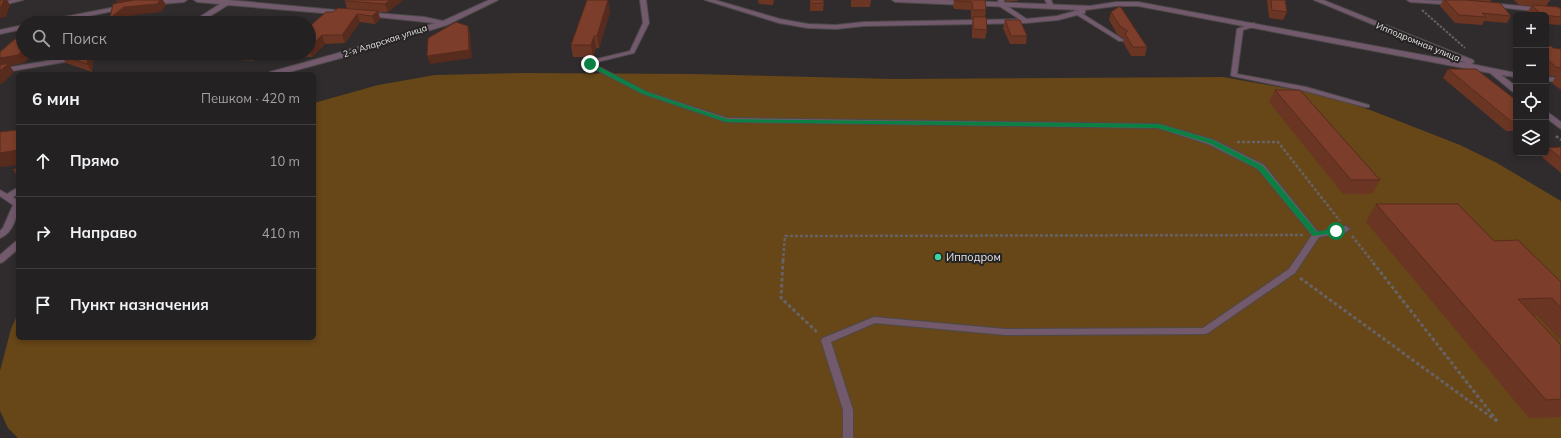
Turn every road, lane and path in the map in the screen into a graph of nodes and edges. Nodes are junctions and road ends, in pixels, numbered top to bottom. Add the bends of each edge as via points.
1 (20, 0) edge
2 (184, 0) edge
3 (197, 0) edge
4 (495, 0) edge
5 (643, 0) edge
6 (708, 0) edge
7 (895, 0) edge
8 (1317, 0) edge
9 (1411, 0) edge
10 (228, 1) edge
11 (1001, 2) edge
12 (1050, 3) edge
13 (1467, 3) edge
14 (0, 4) edge
15 (1483, 5) edge
16 (1090, 8) junction
17 (1076, 12) junction
18 (1561, 12) edge
19 (78, 16) edge
20 (205, 16) edge
21 (1026, 20) junction
22 (444, 23) junction
23 (1254, 25) junction
24 (16, 29) edge
25 (0, 32) edge
26 (1121, 40) dead end
27 (1470, 51) dead end
28 (65, 60) edge
29 (0, 71) edge
30 (280, 72) edge
31 (1493, 72) junction
32 (1513, 75) edge
33 (1549, 79) edge
34 (1561, 80) edge
35 (1513, 88) edge
36 (1367, 106) dead end
37 (1549, 116) edge
38 (1561, 126) edge
39 (1234, 142) dead end
40 (16, 191) edge
41 (3, 194) edge
42 (16, 203) edge
43 (16, 206) edge
44 (1346, 229) junction
45 (0, 235) edge
46 (1316, 235) junction
47 (16, 246) edge
48 (0, 260) edge
49 (1292, 271) junction
50 (826, 340) junction
51 (848, 438) edge

1 - 14 lane
2 - 19 street via 137,4
3 - 10 street
4 - 22 street, 2-я Аларская улица
5 - 46 lane via 646,23 632,52 590,64 645,93 726,120 1159,126 1211,142 1261,167
6 - 21 street via 779,22 808,26
7 - 11 street
8 - 31 street, Ипподромная улица
9 - 13 street
9 - 27 path
10 - 20 street
10 - 22 street
11 - 12 street
11 - 21 lane
12 - 16 street
15 - 18 street
16 - 17 street
16 - 23 street via 1138,4
17 - 21 street via 1058,18
17 - 26 lane
22 - 30 street, 2-я Аларская улица
23 - 31 street
23 - 36 lane via 1240,29 1234,75 1306,89
24 - 25 street
28 - 29 street
31 - 32 street
31 - 35 street, Ипподромная улица
33 - 34 street
37 - 38 street
39 - 44 path via 1278,142
40 - 41 lane
41 - 42 lane
43 - 45 lane via 7,229
44 - 46 lane
44 - 49 path via 1498,422
46 - 49 lane
46 - 50 path via 785,236 781,298
47 - 48 lane
49 - 50 lane via 1205,331 1005,332 874,320
50 - 51 lane via 848,410

